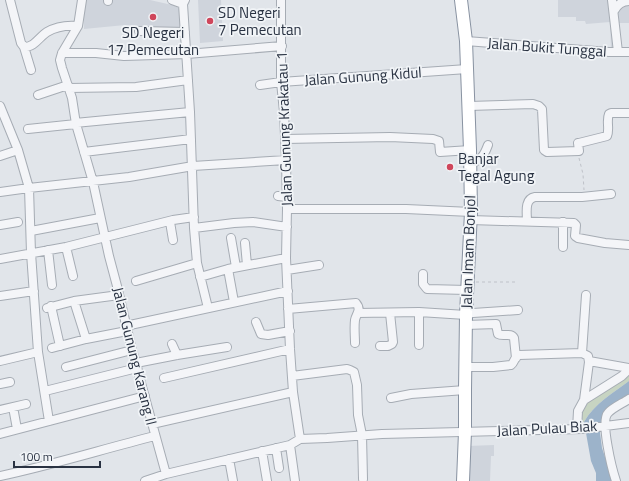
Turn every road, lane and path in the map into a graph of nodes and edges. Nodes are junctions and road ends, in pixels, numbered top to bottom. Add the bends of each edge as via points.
1 (10, 0) edge
2 (82, 0) edge
3 (172, 0) edge
4 (281, 0) edge
5 (461, 0) edge
6 (612, 0) edge
7 (629, 1) edge
8 (184, 2) edge
9 (614, 11) junction
10 (78, 26) junction
11 (139, 31) dead end
12 (185, 32) junction
13 (466, 41) junction
14 (282, 46) junction
15 (24, 47) junction
16 (618, 52) junction
17 (629, 52) edge
18 (62, 53) junction
19 (187, 54) junction
20 (467, 69) junction
21 (31, 70) dead end
22 (188, 80) junction
23 (281, 82) junction
24 (260, 85) dead end
25 (68, 86) junction
26 (38, 95) dead end
27 (0, 106) edge
28 (469, 106) junction
29 (190, 112) junction
30 (629, 113) edge
31 (75, 123) junction
32 (28, 129) dead end
33 (191, 139) junction
34 (285, 139) junction
35 (488, 146) dead end
36 (18, 150) junction
37 (470, 150) junction
38 (576, 151) junction
39 (84, 152) junction
40 (0, 156) edge
41 (286, 160) junction
42 (470, 164) junction
43 (193, 166) junction
44 (93, 182) junction
45 (28, 188) junction
46 (0, 192) edge
47 (611, 194) dead end
48 (585, 197) junction
49 (287, 209) junction
50 (470, 216) junction
51 (194, 217) junction
52 (100, 218) junction
53 (527, 221) junction
54 (18, 222) dead end
55 (170, 222) dead end
56 (563, 222) junction
57 (0, 225) edge
58 (287, 227) junction
59 (194, 228) junction
60 (30, 231) junction
61 (105, 237) junction
62 (231, 238) dead end
63 (173, 240) dead end
64 (245, 243) dead end
65 (629, 244) edge
66 (66, 247) junction
67 (563, 247) dead end
68 (48, 250) junction
69 (31, 253) junction
70 (286, 258) junction
71 (0, 259) edge
72 (197, 263) junction
73 (247, 265) junction
74 (319, 265) dead end
75 (232, 268) junction
76 (287, 270) junction
77 (423, 274) dead end
78 (73, 276) dead end
79 (200, 277) junction
80 (136, 281) dead end
81 (516, 282) dead end
82 (52, 285) dead end
83 (467, 286) junction
84 (34, 291) junction
85 (288, 291) junction
86 (119, 295) junction
87 (586, 295) dead end
88 (0, 296) edge
89 (74, 302) junction
90 (234, 302) junction
91 (208, 308) junction
92 (288, 309) junction
93 (518, 310) dead end
94 (419, 312) junction
95 (358, 313) junction
96 (390, 313) junction
97 (466, 320) junction
98 (256, 322) dead end
99 (128, 328) junction
100 (290, 331) junction
101 (86, 338) junction
102 (355, 343) dead end
103 (172, 344) dead end
104 (419, 345) dead end
105 (380, 346) dead end
106 (227, 348) dead end
107 (290, 349) junction
108 (132, 350) junction
109 (38, 352) junction
110 (582, 353) junction
111 (177, 355) junction
112 (516, 358) junction
113 (0, 361) edge
114 (589, 361) junction
115 (137, 366) junction
116 (66, 367) dead end
117 (465, 367) junction
118 (629, 369) edge
119 (292, 376) junction
120 (164, 378) dead end
121 (10, 382) dead end
122 (0, 384) edge
123 (465, 390) junction
124 (45, 391) junction
125 (293, 392) junction
126 (144, 396) junction
127 (391, 398) dead end
128 (629, 399) edge
129 (584, 400) junction
130 (26, 404) dead end
131 (13, 407) junction
132 (0, 410) edge
133 (50, 421) junction
134 (629, 423) edge
135 (152, 424) junction
136 (604, 426) junction
137 (17, 429) junction
138 (580, 429) junction
139 (465, 432) junction
140 (0, 434) edge
141 (155, 436) junction
142 (362, 436) junction
143 (300, 439) junction
144 (290, 445) junction
145 (276, 448) junction
146 (262, 451) junction
147 (228, 459) junction
148 (279, 468) dead end
149 (166, 474) junction
150 (0, 476) edge
151 (363, 479) dead end
152 (145, 481) edge
153 (232, 481) edge
154 (266, 481) edge
155 (295, 481) edge
156 (463, 481) edge
157 (616, 481) edge

1 - 15 street
2 - 10 street
3 - 8 street
4 - 14 street, Jalan Gunung Krakatau 1
5 - 13 highway, Jalan Imam Bonjol
6 - 9 street
7 - 9 street via 617,6
8 - 12 street
9 - 16 street
10 - 15 street via 60,26 46,32 34,44
10 - 18 street
11 - 12 street
12 - 19 street
13 - 16 street, Jalan Bukit Tunggal
13 - 20 highway, Jalan Imam Bonjol
14 - 19 street
14 - 23 street, Jalan Gunung Krakatau 1
15 - 21 street
16 - 17 street, Jalan Bukit Tunggal
18 - 19 street via 124,56
18 - 25 street, Jalan Gunung Karang II via 60,60
19 - 22 street
20 - 23 street, Jalan Gunung Kidul
20 - 28 highway, Jalan Imam Bonjol
22 - 25 street via 136,87
22 - 29 street
23 - 24 street, Jalan Gunung Kidul
23 - 34 street, Jalan Gunung Krakatau 1
25 - 26 street
25 - 31 street, Jalan Gunung Karang II
27 - 36 street
28 - 37 highway, Jalan Imam Bonjol
28 - 38 street via 537,105 542,109 545,151
29 - 31 street
29 - 33 street
30 - 38 street via 609,114 607,136 578,143 579,150
31 - 32 street
31 - 39 street, Jalan Gunung Karang II
33 - 39 street
33 - 43 street
34 - 37 street via 433,139 439,140 440,152
34 - 41 street, Jalan Gunung Krakatau 1
35 - 42 street via 483,156
36 - 40 street
36 - 45 street
37 - 42 highway, Jalan Imam Bonjol
38 - 48 path via 583,174
39 - 44 street, Jalan Gunung Karang II
41 - 43 street
41 - 49 street, Jalan Gunung Krakatau 1 via 283,196
42 - 50 highway, Jalan Imam Bonjol
43 - 44 street
43 - 51 street
44 - 45 street
44 - 52 street, Jalan Gunung Karang II
45 - 46 street
45 - 60 street
47 - 48 street
48 - 53 street via 535,196 529,199
49 - 50 street via 406,210
49 - 58 street, Jalan Gunung Krakatau 1
50 - 53 street
50 - 83 highway, Jalan Imam Bonjol
51 - 59 street
51 - 61 street
52 - 60 street
52 - 61 street, Jalan Gunung Karang II
53 - 56 street
54 - 57 street
55 - 63 street
56 - 65 street via 575,223 575,236 578,238
56 - 67 street
58 - 59 street via 253,222
58 - 70 street, Jalan Gunung Krakatau 1
59 - 72 street
60 - 69 street
61 - 66 street
61 - 86 street, Jalan Gunung Karang II
62 - 75 street
64 - 73 street
66 - 68 street
66 - 78 street
68 - 69 street
68 - 82 street
69 - 71 street
69 - 84 street
70 - 73 street
70 - 76 street, Jalan Gunung Krakatau 1
72 - 79 street
72 - 80 street
73 - 75 street
74 - 76 street
75 - 79 street
75 - 90 street
76 - 85 street, Jalan Gunung Krakatau 1
77 - 83 street via 423,284 427,289
79 - 91 street
81 - 83 path
83 - 97 highway, Jalan Imam Bonjol
84 - 88 street
84 - 109 street
85 - 90 street
85 - 92 street, Jalan Gunung Krakatau 1
86 - 89 street
86 - 99 street, Jalan Gunung Karang II
87 - 110 street
89 - 101 street
89 - 101 street via 49,307 56,347
90 - 91 street
91 - 99 street
92 - 95 street via 353,303 357,304
92 - 100 street, Jalan Gunung Krakatau 1
93 - 97 street via 473,314
94 - 96 street
94 - 97 street
94 - 104 street
95 - 96 street
95 - 102 street via 355,320
96 - 105 street via 393,342 388,346
97 - 112 street via 496,324 499,335 513,336
97 - 117 highway, Jalan Imam Bonjol
98 - 100 street via 261,334
99 - 101 street
99 - 108 street, Jalan Gunung Karang II
100 - 107 street, Jalan Gunung Krakatau 1
103 - 111 street
106 - 111 street
107 - 119 street, Jalan Gunung Krakatau 1
107 - 120 street
108 - 115 street, Jalan Gunung Karang II
108 - 116 street
109 - 113 street
109 - 124 street
110 - 112 street via 519,355
110 - 114 street via 588,356
111 - 115 street
112 - 117 street via 511,365
114 - 118 street
114 - 129 street
115 - 124 street
115 - 126 street, Jalan Gunung Karang II
117 - 123 highway, Jalan Imam Bonjol
118 - 129 street
119 - 125 street, Jalan Gunung Krakatau 1
119 - 142 street via 352,370 356,379
121 - 122 street
123 - 127 street
123 - 139 highway, Jalan Imam Bonjol
124 - 133 street
125 - 135 street
125 - 143 street, Jalan Gunung Krakatau 1
126 - 133 street
126 - 135 street, Jalan Gunung Karang II
128 - 136 street via 608,412
129 - 138 street via 578,411
130 - 131 street
131 - 132 street
131 - 137 street
133 - 137 street
134 - 136 street, Jalan Pulau Biak
135 - 141 street, Jalan Gunung Karang II
136 - 138 street, Jalan Pulau Biak
136 - 157 street
137 - 140 street
138 - 139 street, Jalan Pulau Biak
139 - 142 street, Jalan Pulau Biak
139 - 156 highway, Jalan Imam Bonjol
141 - 149 street, Jalan Gunung Karang II
141 - 150 street
142 - 143 street, Jalan Pulau Biak
142 - 151 street
143 - 144 street
144 - 145 street
144 - 155 street
145 - 146 street
145 - 148 street
146 - 147 street
146 - 154 street
147 - 149 street
147 - 153 street
149 - 152 street

